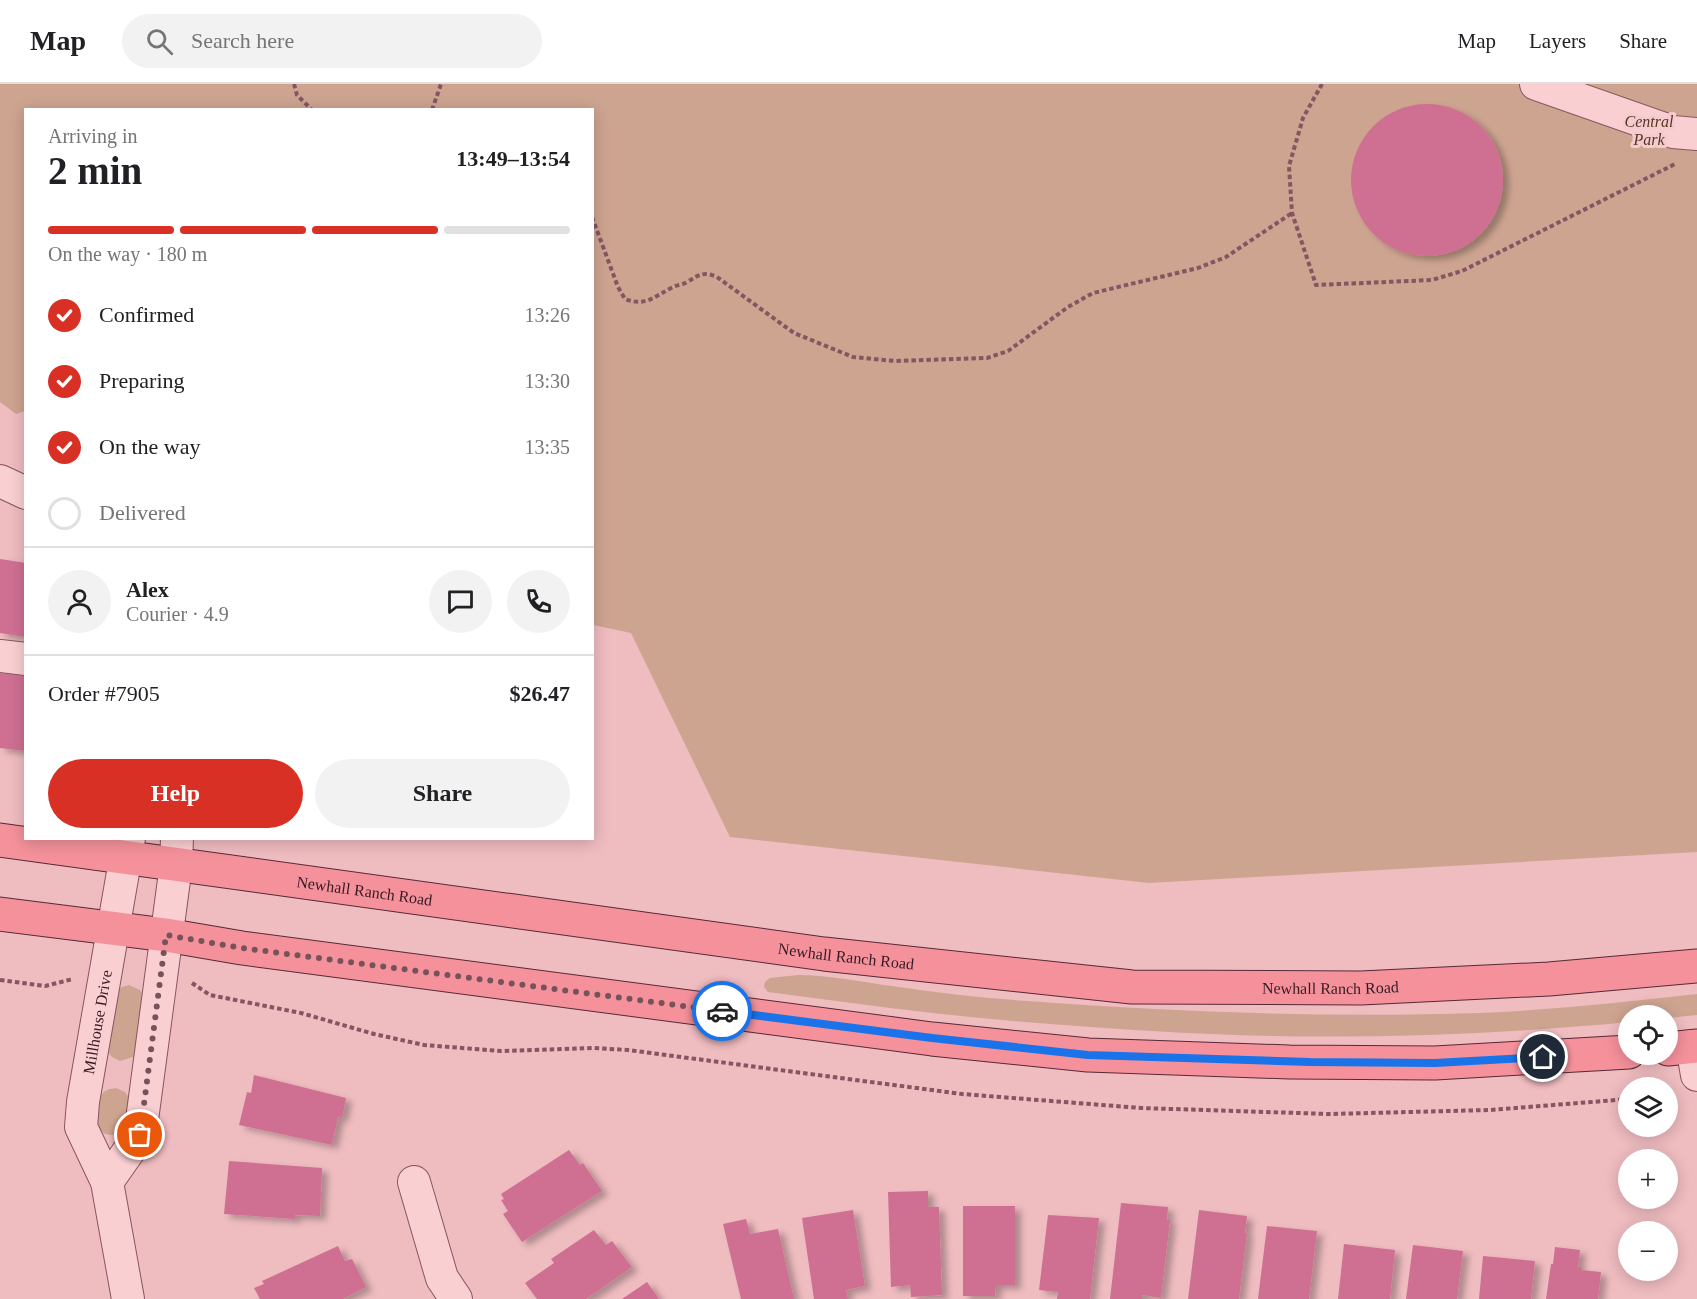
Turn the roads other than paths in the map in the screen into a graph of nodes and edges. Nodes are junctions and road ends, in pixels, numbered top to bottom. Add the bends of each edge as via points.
1 (1536, 84) edge
2 (1697, 134) edge
3 (0, 481) edge
4 (24, 492) edge
5 (0, 656) edge
6 (24, 659) edge
7 (0, 840) edge
8 (127, 848) edge
9 (176, 852) edge
10 (0, 914) edge
11 (114, 929) junction
12 (166, 935) junction
13 (1697, 966) edge
14 (1618, 1053) edge
15 (107, 1182) junction
16 (414, 1182) dead end
17 (128, 1299) edge
18 (456, 1299) edge

1 - 2 street via 1673,132
3 - 4 street
5 - 6 street
7 - 8 main road, Newhall Ranch Road
8 - 9 main road, Newhall Ranch Road
8 - 11 street, Millhouse Drive
9 - 12 street
9 - 13 main road, Newhall Ranch Road via 824,954 1132,987 1361,988 1549,979
10 - 11 main road
11 - 12 main road
11 - 15 street, Millhouse Drive via 81,1127
12 - 14 main road via 897,1034 1088,1055 1435,1063
12 - 15 street via 140,1135
15 - 17 street, Millhouse Drive
16 - 18 street via 442,1278

